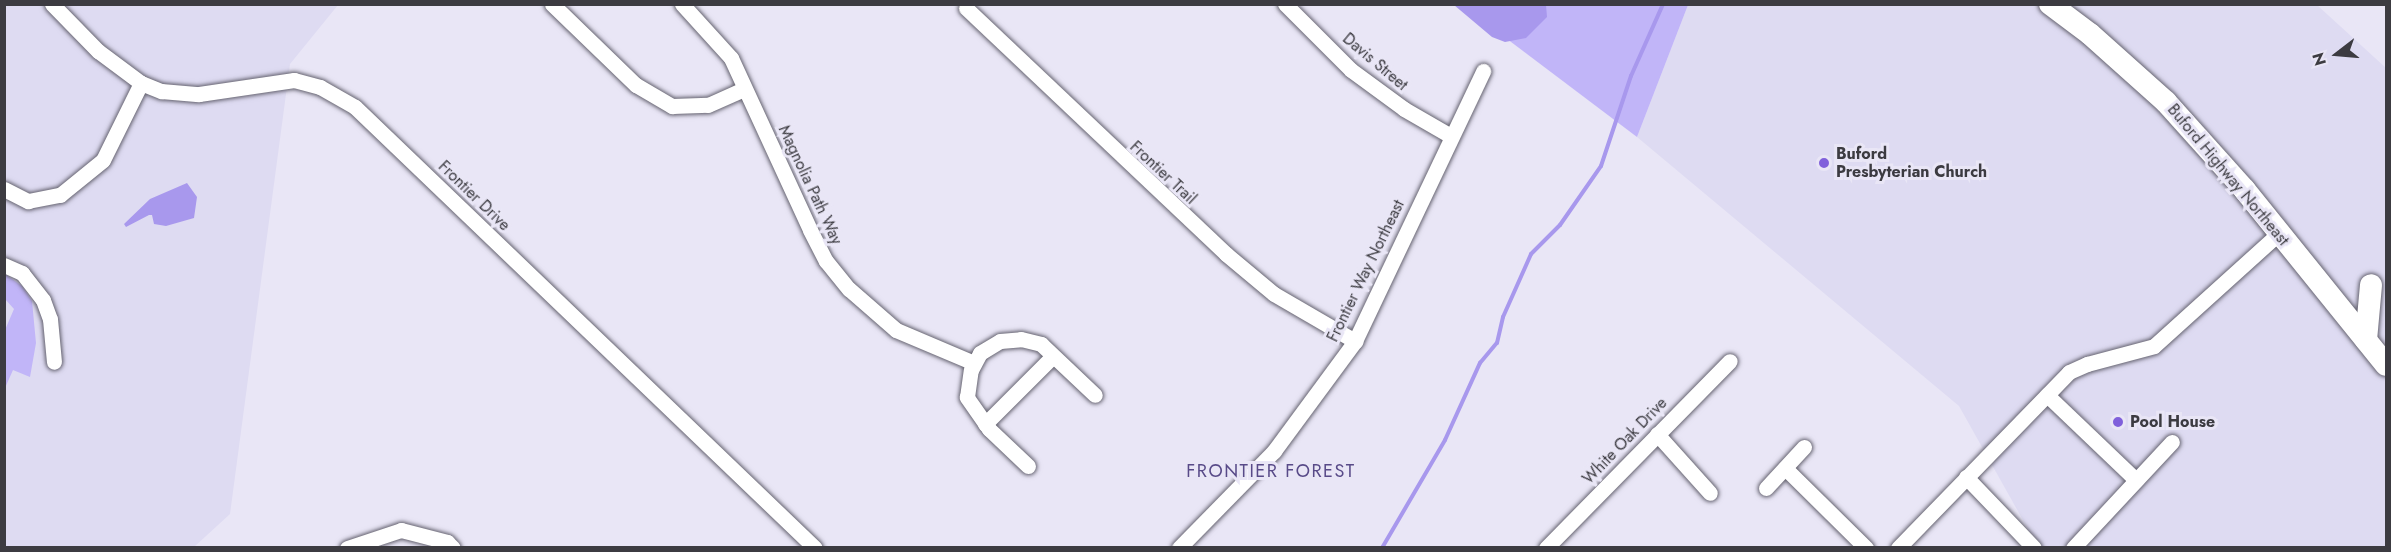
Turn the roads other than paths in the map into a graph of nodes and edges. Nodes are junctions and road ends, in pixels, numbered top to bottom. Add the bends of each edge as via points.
1 (52, 4) edge
2 (552, 4) edge
3 (682, 4) edge
4 (1286, 4) edge
5 (2050, 4) edge
6 (966, 8) dead end
7 (1483, 71) dead end
8 (141, 82) junction
9 (744, 89) junction
10 (1451, 136) junction
11 (4, 189) edge
12 (2279, 233) junction
13 (4, 265) edge
14 (2371, 285) dead end
15 (2366, 340) junction
16 (1355, 341) junction
17 (1053, 356) junction
18 (1730, 361) dead end
19 (54, 362) dead end
20 (974, 363) junction
21 (2386, 365) edge
22 (1095, 394) dead end
23 (2047, 395) junction
24 (985, 424) junction
25 (1657, 434) junction
26 (2172, 442) dead end
27 (1803, 447) dead end
28 (1029, 466) dead end
29 (1785, 468) junction
30 (1966, 477) junction
31 (2136, 480) junction
32 (1766, 488) dead end
33 (1710, 493) dead end
34 (347, 548) edge
35 (453, 548) edge
36 (815, 548) edge
37 (1179, 548) edge
38 (1546, 548) edge
39 (1866, 548) edge
40 (1898, 548) edge
41 (2034, 548) edge
42 (2073, 548) edge

1 - 8 street, Frontier Drive via 98,51
2 - 9 street via 636,85 672,105 708,105
3 - 9 street, Magnolia Path Way via 731,58
4 - 10 street, Davis Street via 1351,70 1404,109
5 - 12 main road, Buford Highway Northeast via 2166,102
6 - 16 street, Frontier Trail via 1226,254 1274,294
7 - 10 street, Frontier Way Northeast
8 - 11 street via 103,160 60,195 28,201
8 - 36 street, Frontier Drive via 161,91 199,94 294,80 320,87 354,107
9 - 20 street, Magnolia Path Way via 826,261 849,290 896,330
10 - 16 street, Frontier Way Northeast
12 - 15 main road, Buford Highway Northeast
12 - 23 street via 2154,346 2069,372
13 - 19 street via 22,273 43,300 50,319
14 - 15 main road
15 - 21 main road, Buford Highway Northeast
16 - 37 street, Frontier Way Northeast via 1274,451
17 - 20 street via 1041,345 1022,339 1000,341 980,353
17 - 22 street
17 - 24 street
18 - 25 street, White Oak Drive
20 - 24 street via 967,397
23 - 30 street
23 - 31 street
24 - 28 street
25 - 33 street
25 - 38 street, White Oak Drive
26 - 31 street
27 - 29 street
29 - 32 street
29 - 39 street
30 - 40 street
30 - 41 street
31 - 42 street
34 - 35 street via 401,530 447,542

